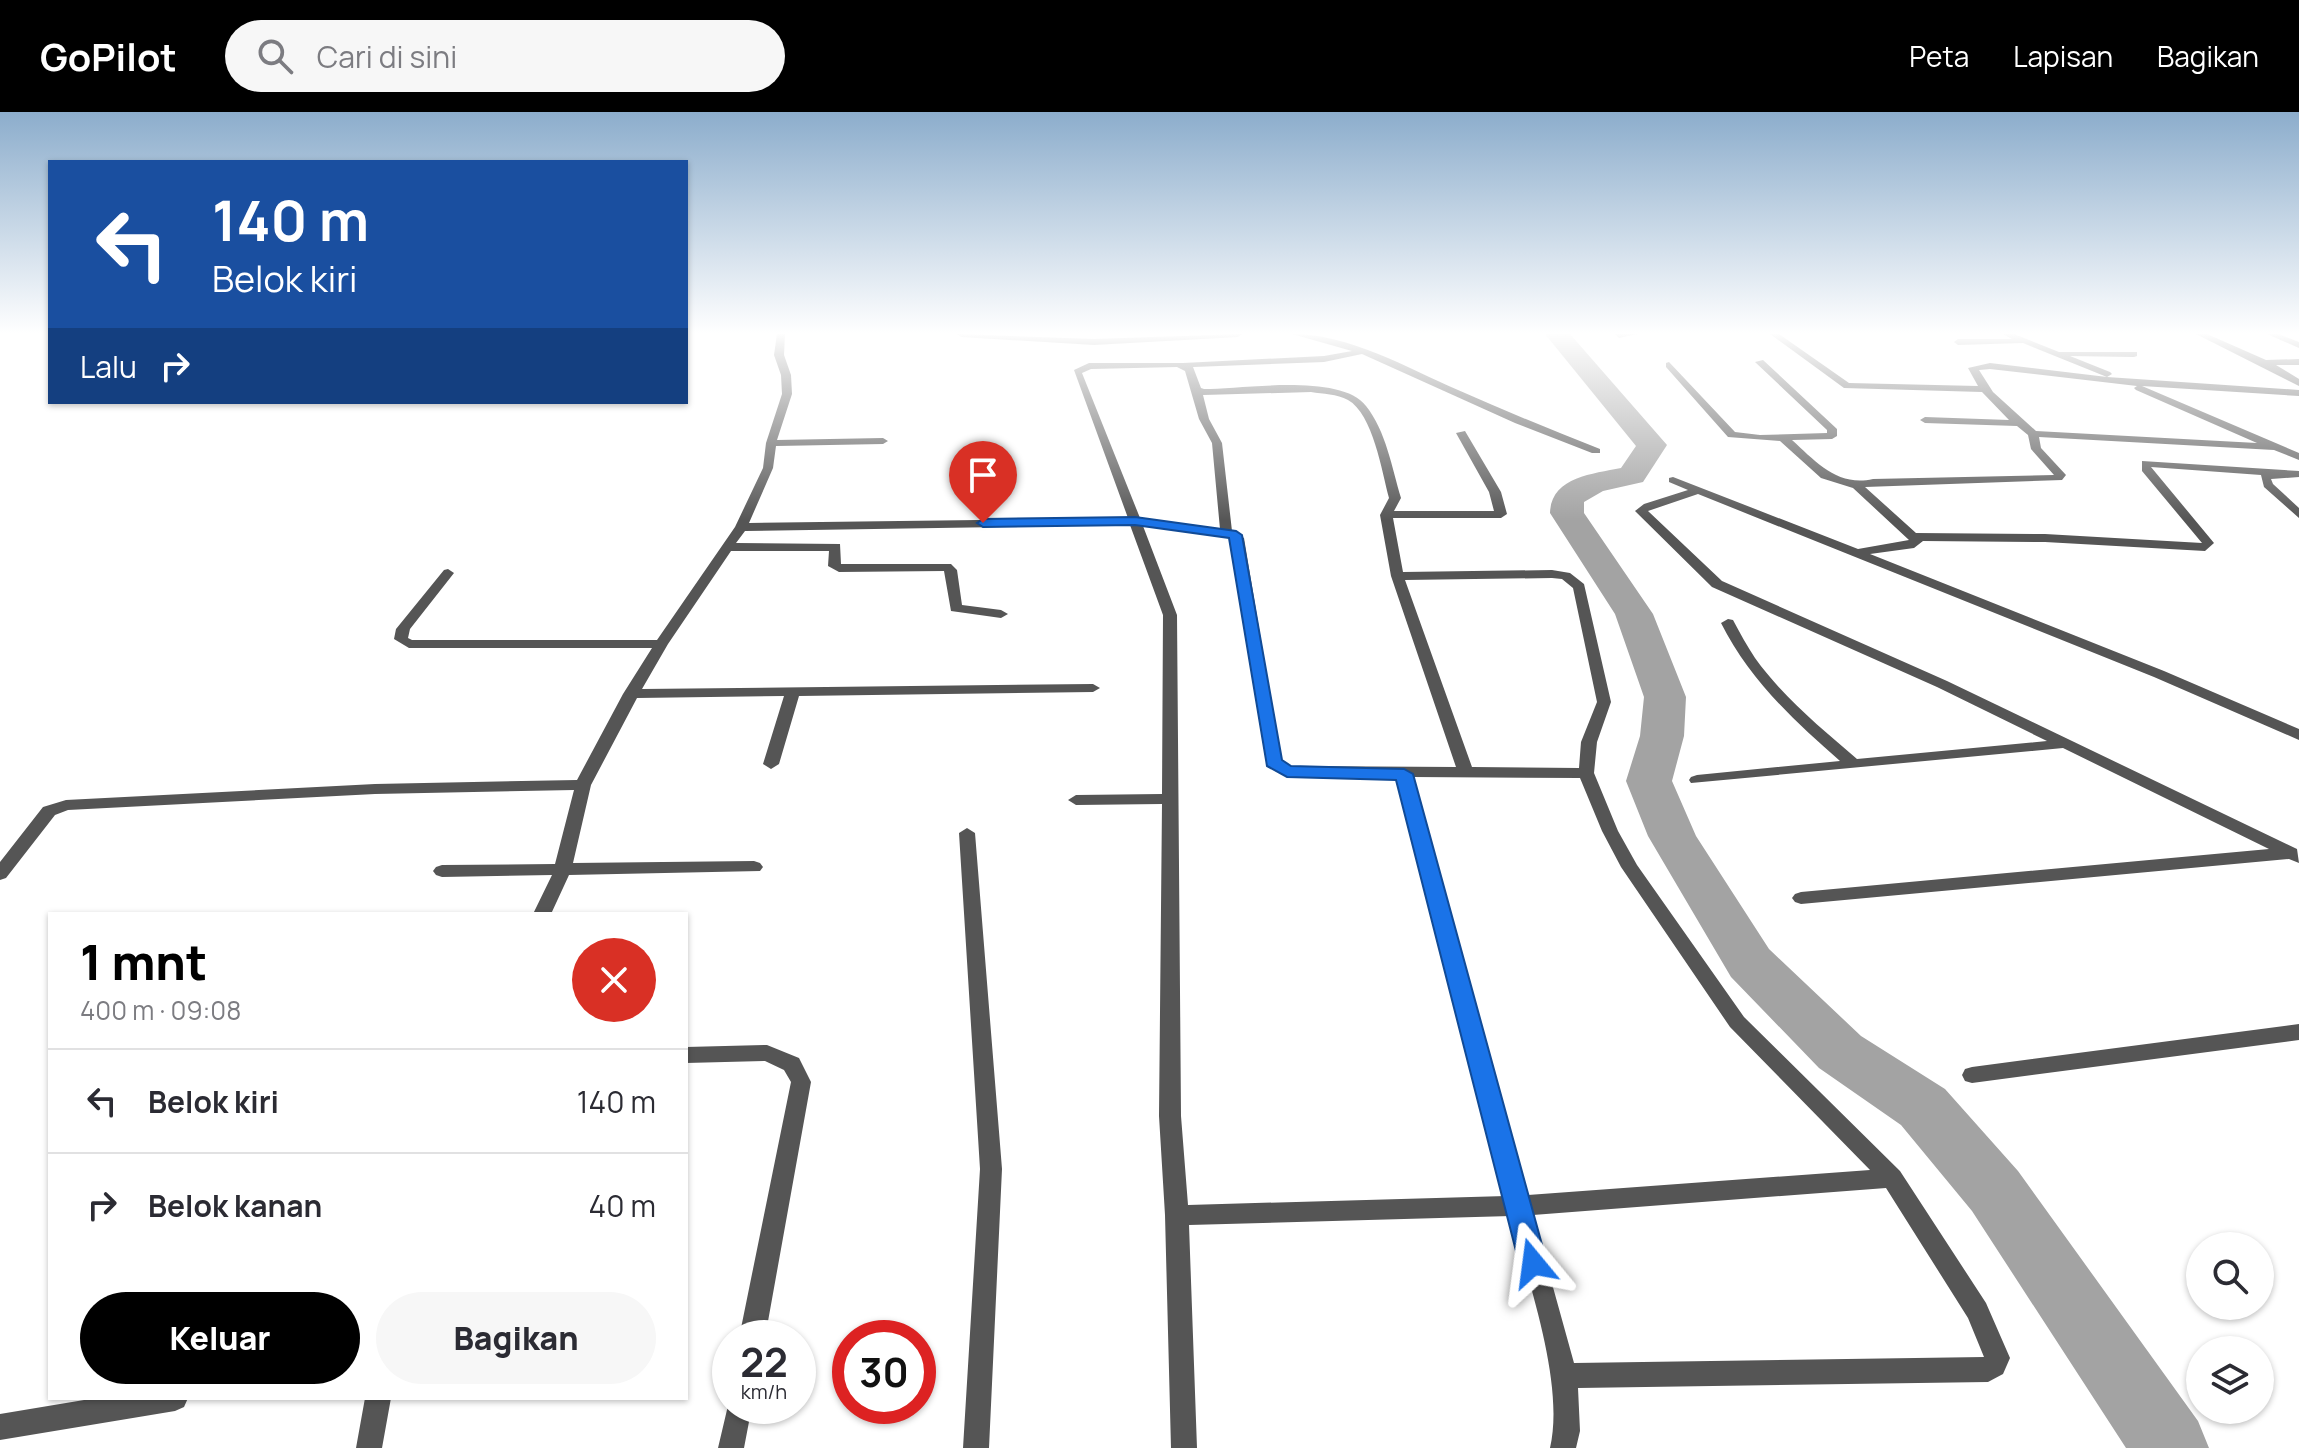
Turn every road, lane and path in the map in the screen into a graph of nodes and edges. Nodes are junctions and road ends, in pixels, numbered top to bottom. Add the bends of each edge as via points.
1 (786, 396) edge
2 (1085, 396) edge
3 (1199, 396) edge
4 (1345, 396) edge
5 (1464, 396) edge
6 (1697, 396) edge
7 (1796, 396) edge
8 (1993, 396) edge
9 (2159, 396) edge
10 (1925, 420) dead end
11 (2019, 423) junction
12 (1461, 433) dead end
13 (2033, 434) junction
14 (1784, 439) junction
15 (883, 441) dead end
16 (771, 443) junction
17 (2274, 447) junction
18 (1596, 451) dead end
19 (2299, 457) edge
20 (2276, 473) junction
21 (2299, 474) edge
22 (1673, 480) dead end
23 (1857, 486) junction
24 (1699, 490) junction
25 (2299, 514) edge
26 (1386, 515) junction
27 (1135, 521) junction
28 (741, 527) junction
29 (1226, 533) junction
30 (1915, 537) junction
31 (728, 547) junction
32 (1859, 553) junction
33 (448, 573) dead end
34 (1397, 576) junction
35 (1001, 614) dead end
36 (1728, 623) dead end
37 (661, 644) junction
38 (1093, 688) dead end
39 (793, 692) junction
40 (630, 694) junction
41 (2299, 735) edge
42 (2064, 744) junction
43 (771, 764) dead end
44 (1854, 765) junction
45 (1465, 770) junction
46 (1586, 773) junction
47 (1404, 774) junction
48 (1697, 780) dead end
49 (583, 785) junction
50 (1171, 799) junction
51 (1076, 800) dead end
52 (967, 833) dead end
53 (2296, 853) edge
54 (754, 867) dead end
55 (442, 871) dead end
56 (562, 872) junction
57 (0, 874) edge
58 (1801, 898) dead end
59 (543, 912) edge
60 (2299, 1032) edge
61 (688, 1055) edge
62 (1972, 1075) dead end
63 (1892, 1178) junction
64 (1517, 1206) junction
65 (1177, 1215) junction
66 (755, 1320) edge
67 (1565, 1376) junction
68 (163, 1400) edge
69 (378, 1400) edge
70 (736, 1424) edge
71 (0, 1427) edge
72 (369, 1448) edge
73 (731, 1448) edge
74 (976, 1448) edge
75 (1184, 1448) edge
76 (1563, 1448) edge

1 - 16 street
2 - 27 street
3 - 29 street via 1217,443
4 - 26 street via 1360,403 1380,446 1395,498
5 - 18 street
6 - 14 street via 1732,435
7 - 14 street via 1834,433
8 - 11 street
9 - 17 street
10 - 11 street
11 - 13 street
12 - 26 street via 1495,492 1501,514
13 - 17 street
13 - 23 street via 2036,449 2058,478
14 - 23 street via 1825,476
15 - 16 street
16 - 28 street via 768,468
17 - 19 street
20 - 21 street
20 - 25 street via 2266,475 2268,485
20 - 30 street via 2146,463 2208,543 2205,547
22 - 24 street
23 - 30 street
24 - 32 street
24 - 42 street via 1641,511 1717,584
26 - 34 street
27 - 28 street
27 - 29 street
27 - 50 street via 1170,615
28 - 31 street
29 - 47 street via 1238,538 1273,762 1287,771
30 - 32 street via 1915,544
31 - 35 street via 833,546 838,548 834,566 847,569 947,567 956,608
31 - 37 street
32 - 41 street
33 - 37 street via 403,629 401,639 425,645
34 - 45 street
34 - 46 street via 1552,574 1579,587 1604,702 1589,742
36 - 44 street via 1738,646 1805,723
37 - 40 street
38 - 39 street
39 - 40 street
39 - 43 street
40 - 49 street
42 - 44 street
42 - 53 street
44 - 48 street
45 - 46 street
45 - 47 street
46 - 63 street via 1630,867 1737,1022
47 - 64 street
49 - 56 street
49 - 57 street via 375,789 66,805 49,811
50 - 51 street
50 - 65 street via 1170,1116
52 - 74 street via 991,1169
53 - 58 street
54 - 56 street
55 - 56 street
56 - 59 street
60 - 62 street
61 - 66 street via 767,1053 792,1064 801,1082
63 - 64 street
63 - 67 street via 1977,1311 1997,1358 1988,1369
64 - 65 street
64 - 67 street
65 - 75 street
67 - 76 street
68 - 71 street
69 - 72 street
70 - 73 street

